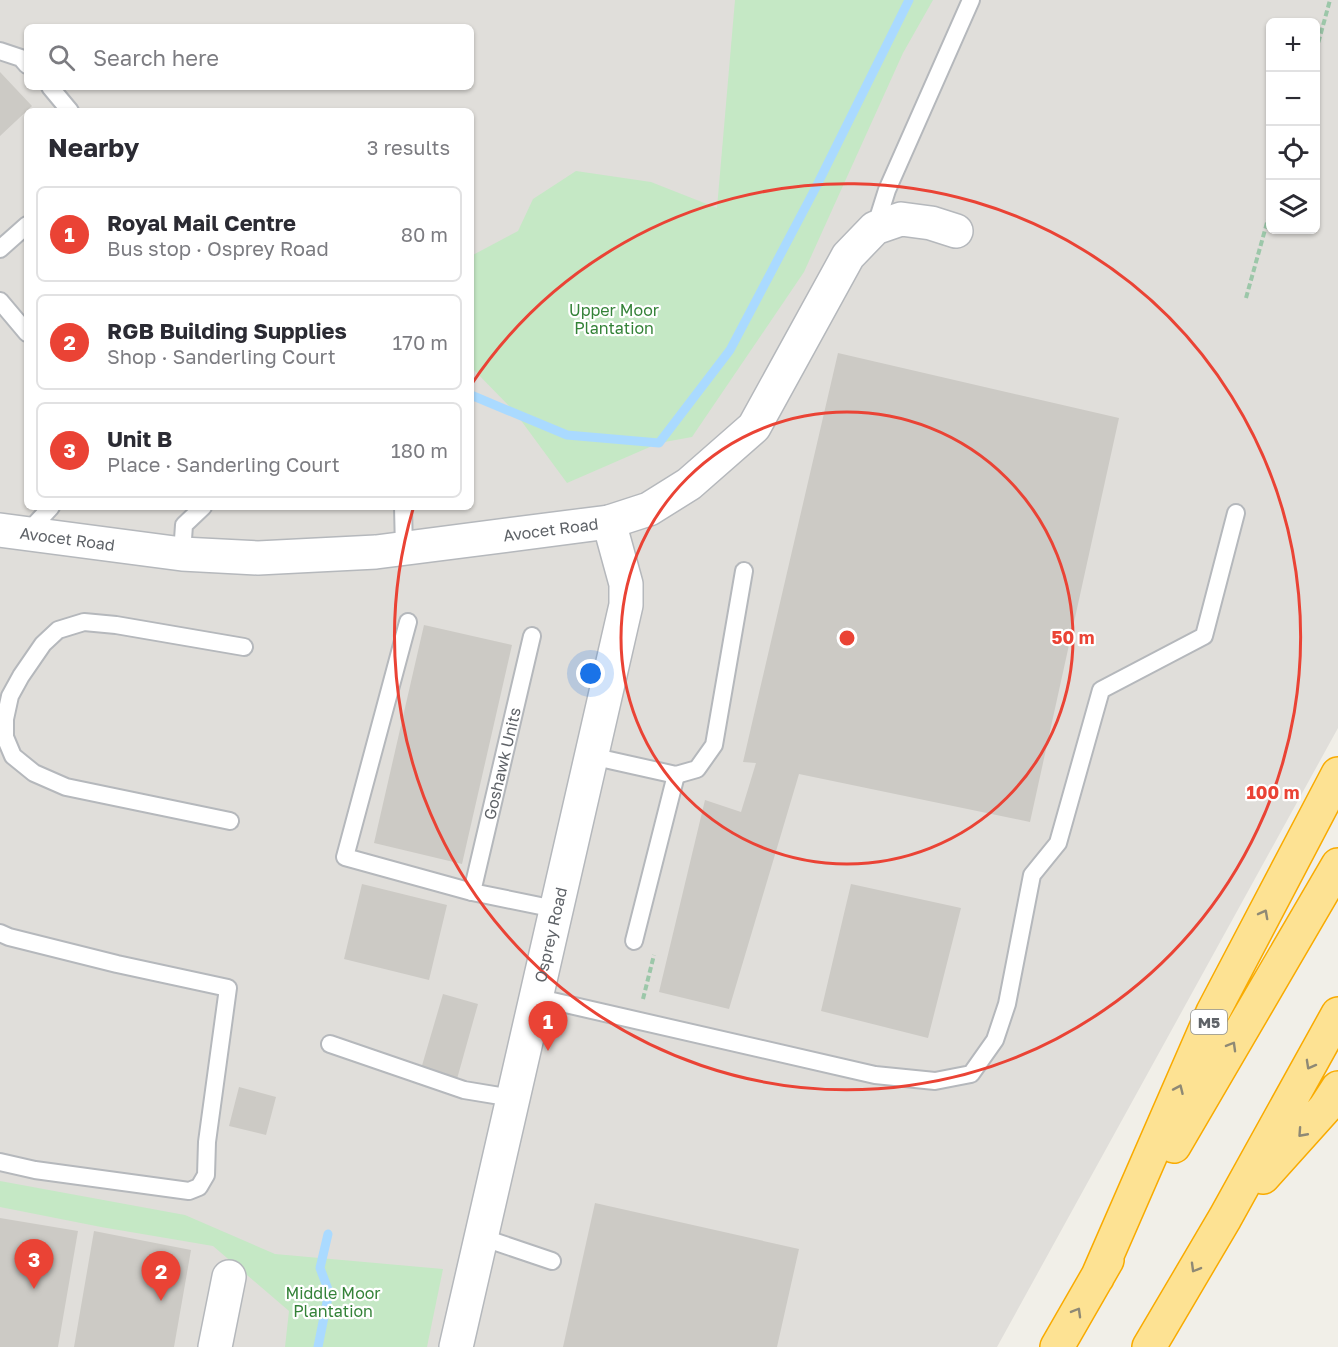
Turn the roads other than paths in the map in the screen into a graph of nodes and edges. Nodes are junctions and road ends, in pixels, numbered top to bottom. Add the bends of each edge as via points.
1 (971, 0) edge
2 (0, 51) edge
3 (24, 61) edge
4 (52, 90) edge
5 (68, 108) edge
6 (24, 228) edge
7 (874, 228) junction
8 (956, 231) dead end
9 (0, 249) edge
10 (0, 301) edge
11 (24, 329) edge
12 (46, 510) edge
13 (200, 510) edge
14 (403, 510) edge
15 (1236, 513) dead end
16 (609, 522) junction
17 (14, 531) edge
18 (404, 549) junction
19 (182, 554) junction
20 (744, 572) dead end
21 (408, 622) dead end
22 (532, 636) dead end
23 (244, 647) dead end
24 (2, 718) edge
25 (591, 756) junction
26 (1338, 774) edge
27 (676, 775) junction
28 (230, 821) dead end
29 (1338, 865) edge
30 (472, 892) junction
31 (555, 909) junction
32 (0, 933) edge
33 (634, 941) road end
34 (535, 997) junction
35 (1338, 1014) edge
36 (330, 1044) dead end
37 (1338, 1088) edge
38 (512, 1098) junction
39 (0, 1162) edge
40 (1225, 1218) junction
41 (481, 1237) junction
42 (552, 1261) dead end
43 (229, 1277) dead end
44 (1097, 1278) junction
45 (215, 1347) edge
46 (456, 1347) edge
47 (1057, 1347) edge
48 (1149, 1347) edge

1 - 7 lane
2 - 3 lane
4 - 5 lane
6 - 9 lane
7 - 8 street, Avocet Road via 901,219
7 - 16 street, Avocet Road via 848,256 754,427 689,484 649,509
10 - 11 lane
12 - 17 lane
13 - 19 lane via 184,525
14 - 18 lane
15 - 34 lane via 1204,636 1101,690 1058,843 1032,875 1007,1004 995,1040 971,1074 935,1081 875,1075
16 - 18 street, Avocet Road
16 - 25 street, Osprey Road via 626,584 626,604
17 - 19 street, Avocet Road
18 - 19 street, Avocet Road via 258,558
20 - 27 lane via 714,745 697,769
21 - 30 lane via 345,857
22 - 30 lane, Goshawk Units
23 - 24 lane via 84,622 58,630 43,644 10,696
24 - 28 lane via 13,756 34,773 66,787
25 - 27 lane
25 - 31 street, Osprey Road
44 -> 26 highway, M5 via 1213,1012
27 - 33 lane
44 -> 29 highway, M5
30 - 31 lane
31 - 34 street, Osprey Road
32 - 39 lane via 228,988 206,1175 199,1187 189,1191
34 - 38 street, Osprey Road
35 -> 40 highway
36 - 38 lane via 464,1090
37 -> 40 highway via 1325,1108
38 - 41 street, Osprey Road
40 -> 48 highway
41 - 42 lane
41 - 46 street, Osprey Road
43 - 45 street
47 -> 44 highway, M5

